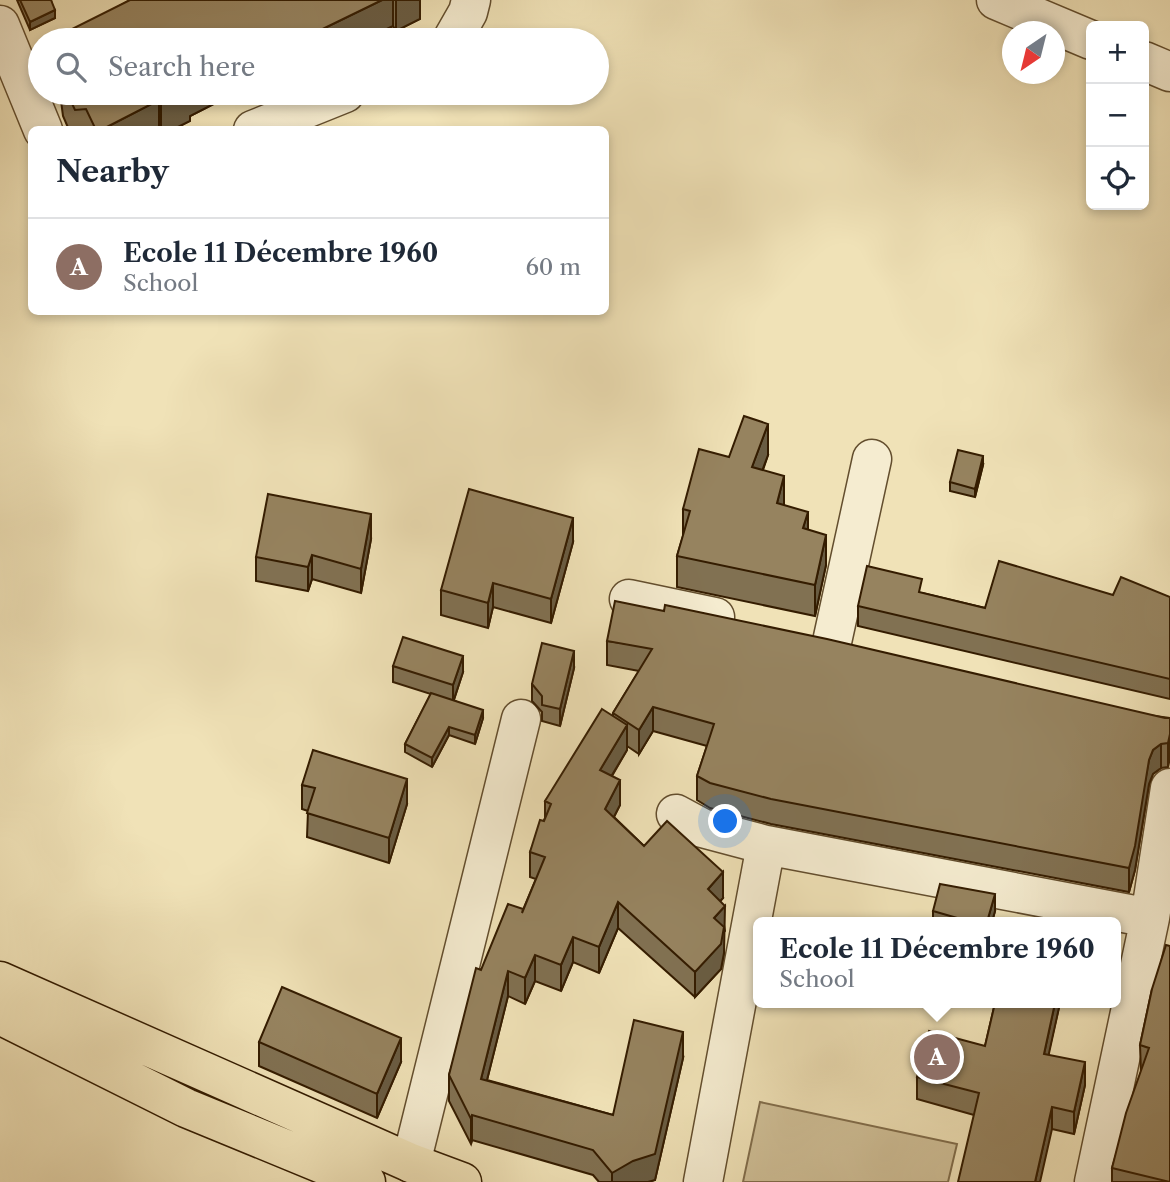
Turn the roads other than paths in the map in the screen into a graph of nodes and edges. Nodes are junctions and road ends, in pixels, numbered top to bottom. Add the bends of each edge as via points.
1 (471, 0) edge
2 (996, 0) edge
3 (0, 25) edge
4 (460, 28) edge
5 (1086, 38) edge
6 (1149, 63) edge
7 (1170, 72) edge
8 (28, 93) edge
9 (33, 105) edge
10 (315, 105) edge
11 (41, 126) edge
12 (263, 126) edge
13 (872, 459) dead end
14 (629, 599) dead end
15 (751, 625) edge
16 (832, 642) edge
17 (521, 719) dead end
18 (1170, 788) edge
19 (676, 814) dead end
20 (766, 845) junction
21 (1150, 918) junction
22 (0, 981) edge
23 (0, 1015) edge
24 (411, 1163) junction
25 (366, 1182) edge
26 (462, 1182) edge
27 (703, 1182) edge
28 (1094, 1182) edge

1 - 4 street
2 - 5 street
3 - 8 street
6 - 7 street
9 - 11 street
10 - 12 street
13 - 16 street
14 - 15 street
17 - 24 street
18 - 21 street
19 - 20 street via 702,828
20 - 21 street
20 - 27 street
21 - 28 street
22 - 24 main road
23 - 25 main road via 186,1108
24 - 26 main road

